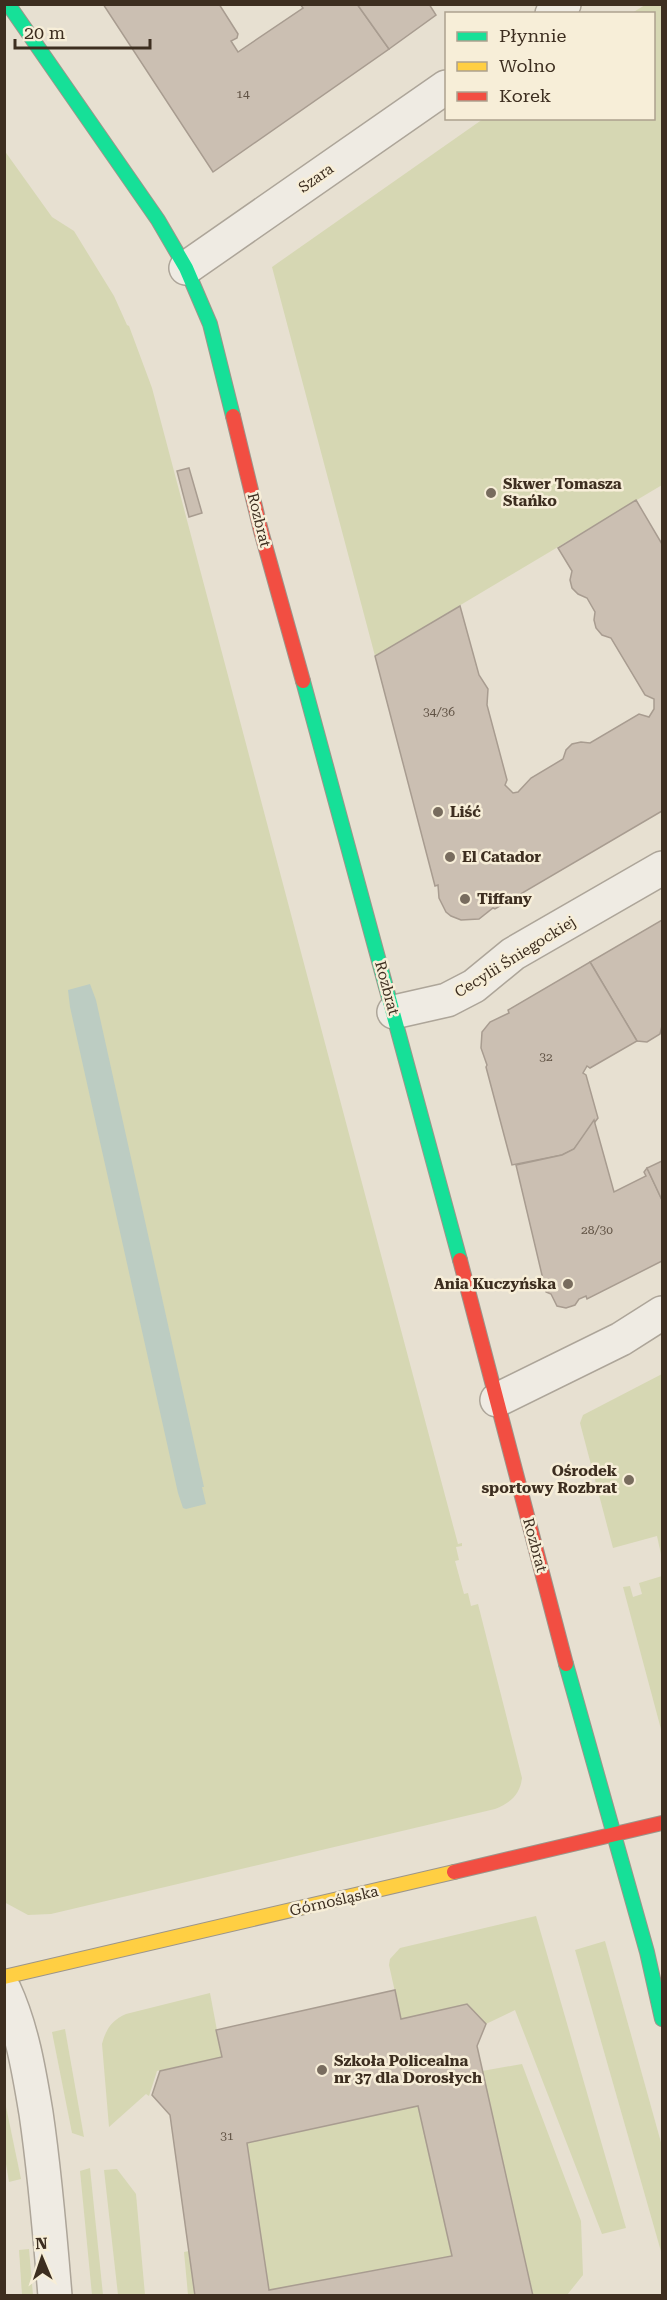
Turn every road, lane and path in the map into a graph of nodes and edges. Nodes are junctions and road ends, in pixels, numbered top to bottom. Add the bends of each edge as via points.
1 (8, 4) edge
2 (445, 88) edge
3 (186, 268) junction
4 (663, 868) edge
5 (394, 1012) junction
6 (663, 1313) edge
7 (497, 1400) junction
8 (663, 1823) edge
9 (613, 1836) junction
10 (4, 1977) edge
11 (4, 1989) edge
12 (663, 2019) edge
13 (55, 2295) edge

1 - 3 street, Rozbrat via 158,220
2 - 3 street, Szara
3 - 5 street, Rozbrat via 218,352 261,531
4 - 5 street, Cecylii Śniegockiej via 513,954 474,986 447,1000
5 - 7 street, Rozbrat
6 - 7 street via 621,1339
7 - 9 street, Rozbrat
8 - 9 street, Górnośląska
9 - 10 street, Górnośląska
9 - 12 street, Rozbrat
11 - 13 street via 19,2027 31,2084 46,2188

